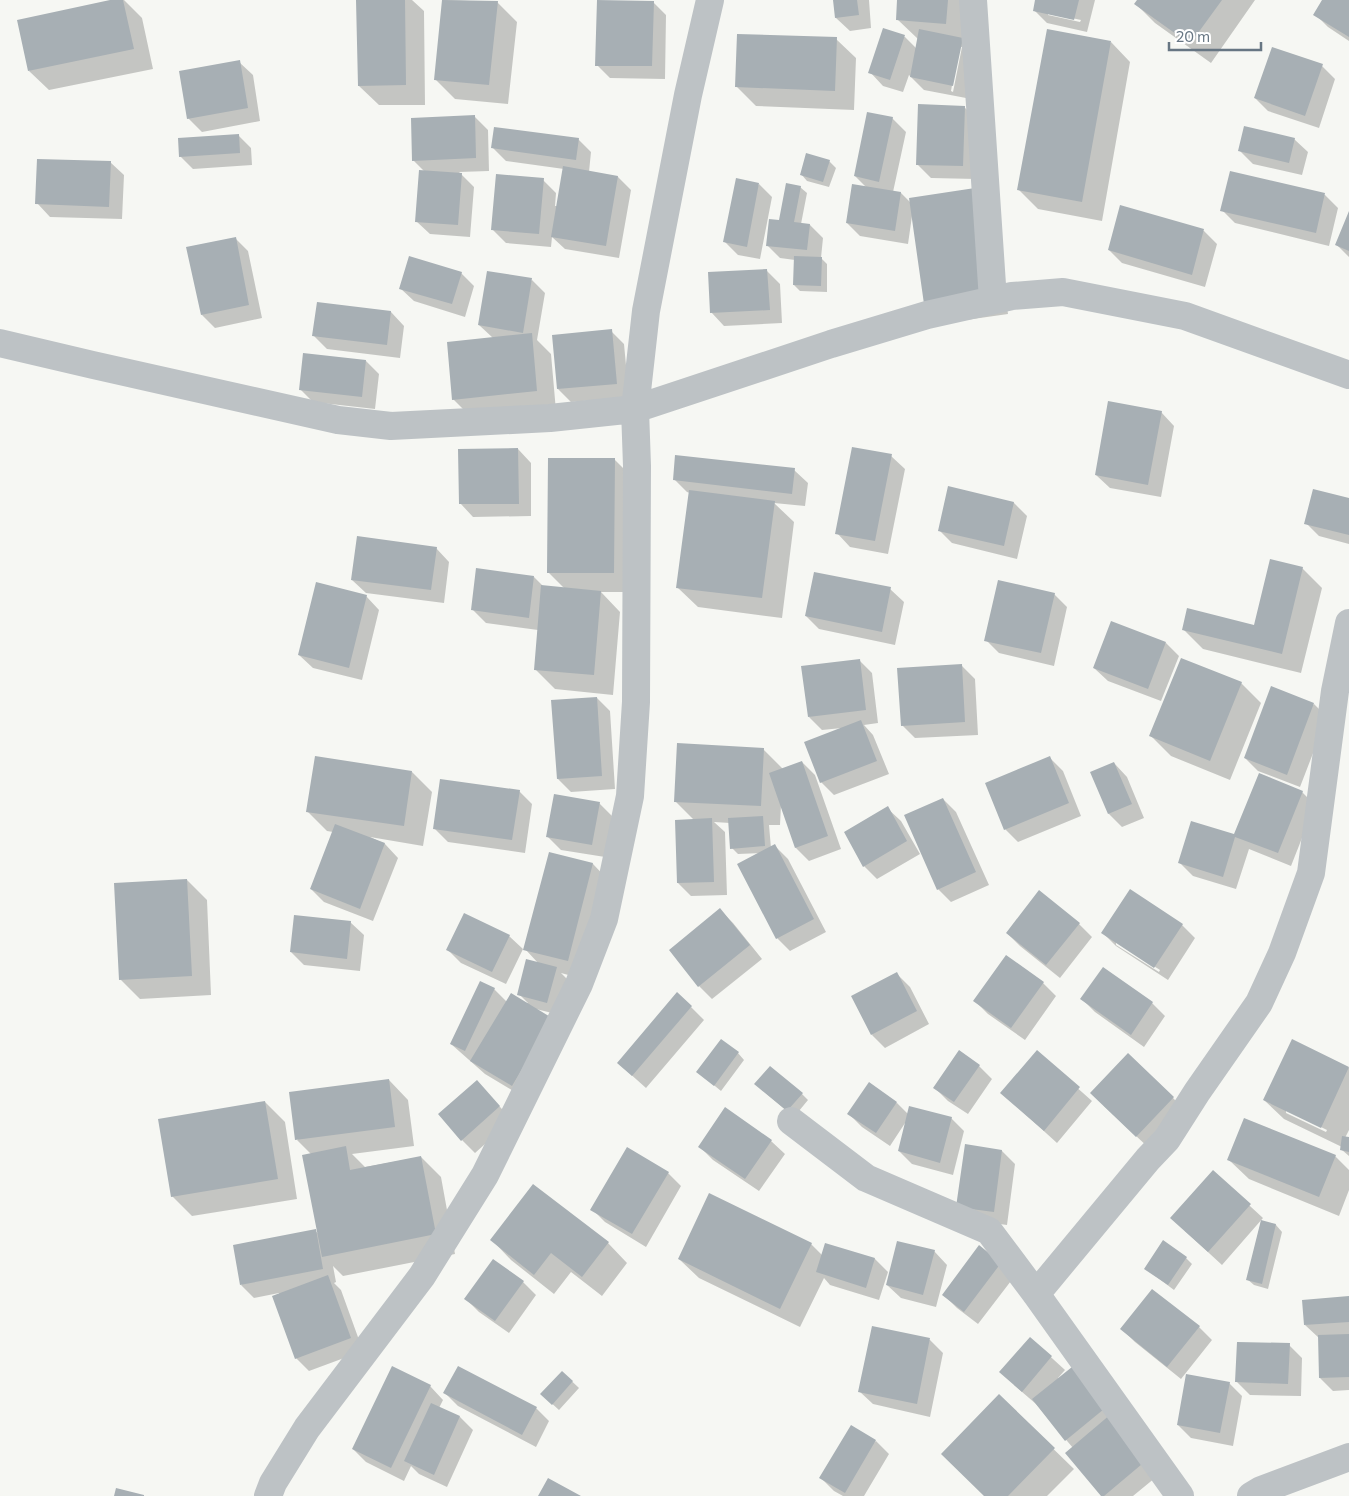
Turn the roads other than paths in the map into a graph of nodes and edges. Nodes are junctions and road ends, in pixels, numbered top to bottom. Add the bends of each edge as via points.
1 (710, 0) edge
2 (973, 0) edge
3 (993, 300) junction
4 (0, 343) edge
5 (1349, 375) edge
6 (635, 409) junction
7 (1349, 623) edge
8 (792, 1121) dead end
9 (1036, 1294) junction
10 (1349, 1457) edge
11 (268, 1496) edge
12 (1180, 1496) edge
13 (1251, 1496) edge

1 - 6 street via 646,311
2 - 3 street
3 - 5 street via 1063,292 1186,316
3 - 6 street via 927,315 831,344
4 - 6 street via 338,420 391,426 550,418
6 - 11 street via 636,702 630,796 604,919 579,984 485,1176 422,1276 307,1428
7 - 9 street via 1335,691 1311,873 1282,953 1259,1003 1167,1139
8 - 9 street via 866,1178 989,1231
9 - 12 street
10 - 13 street

